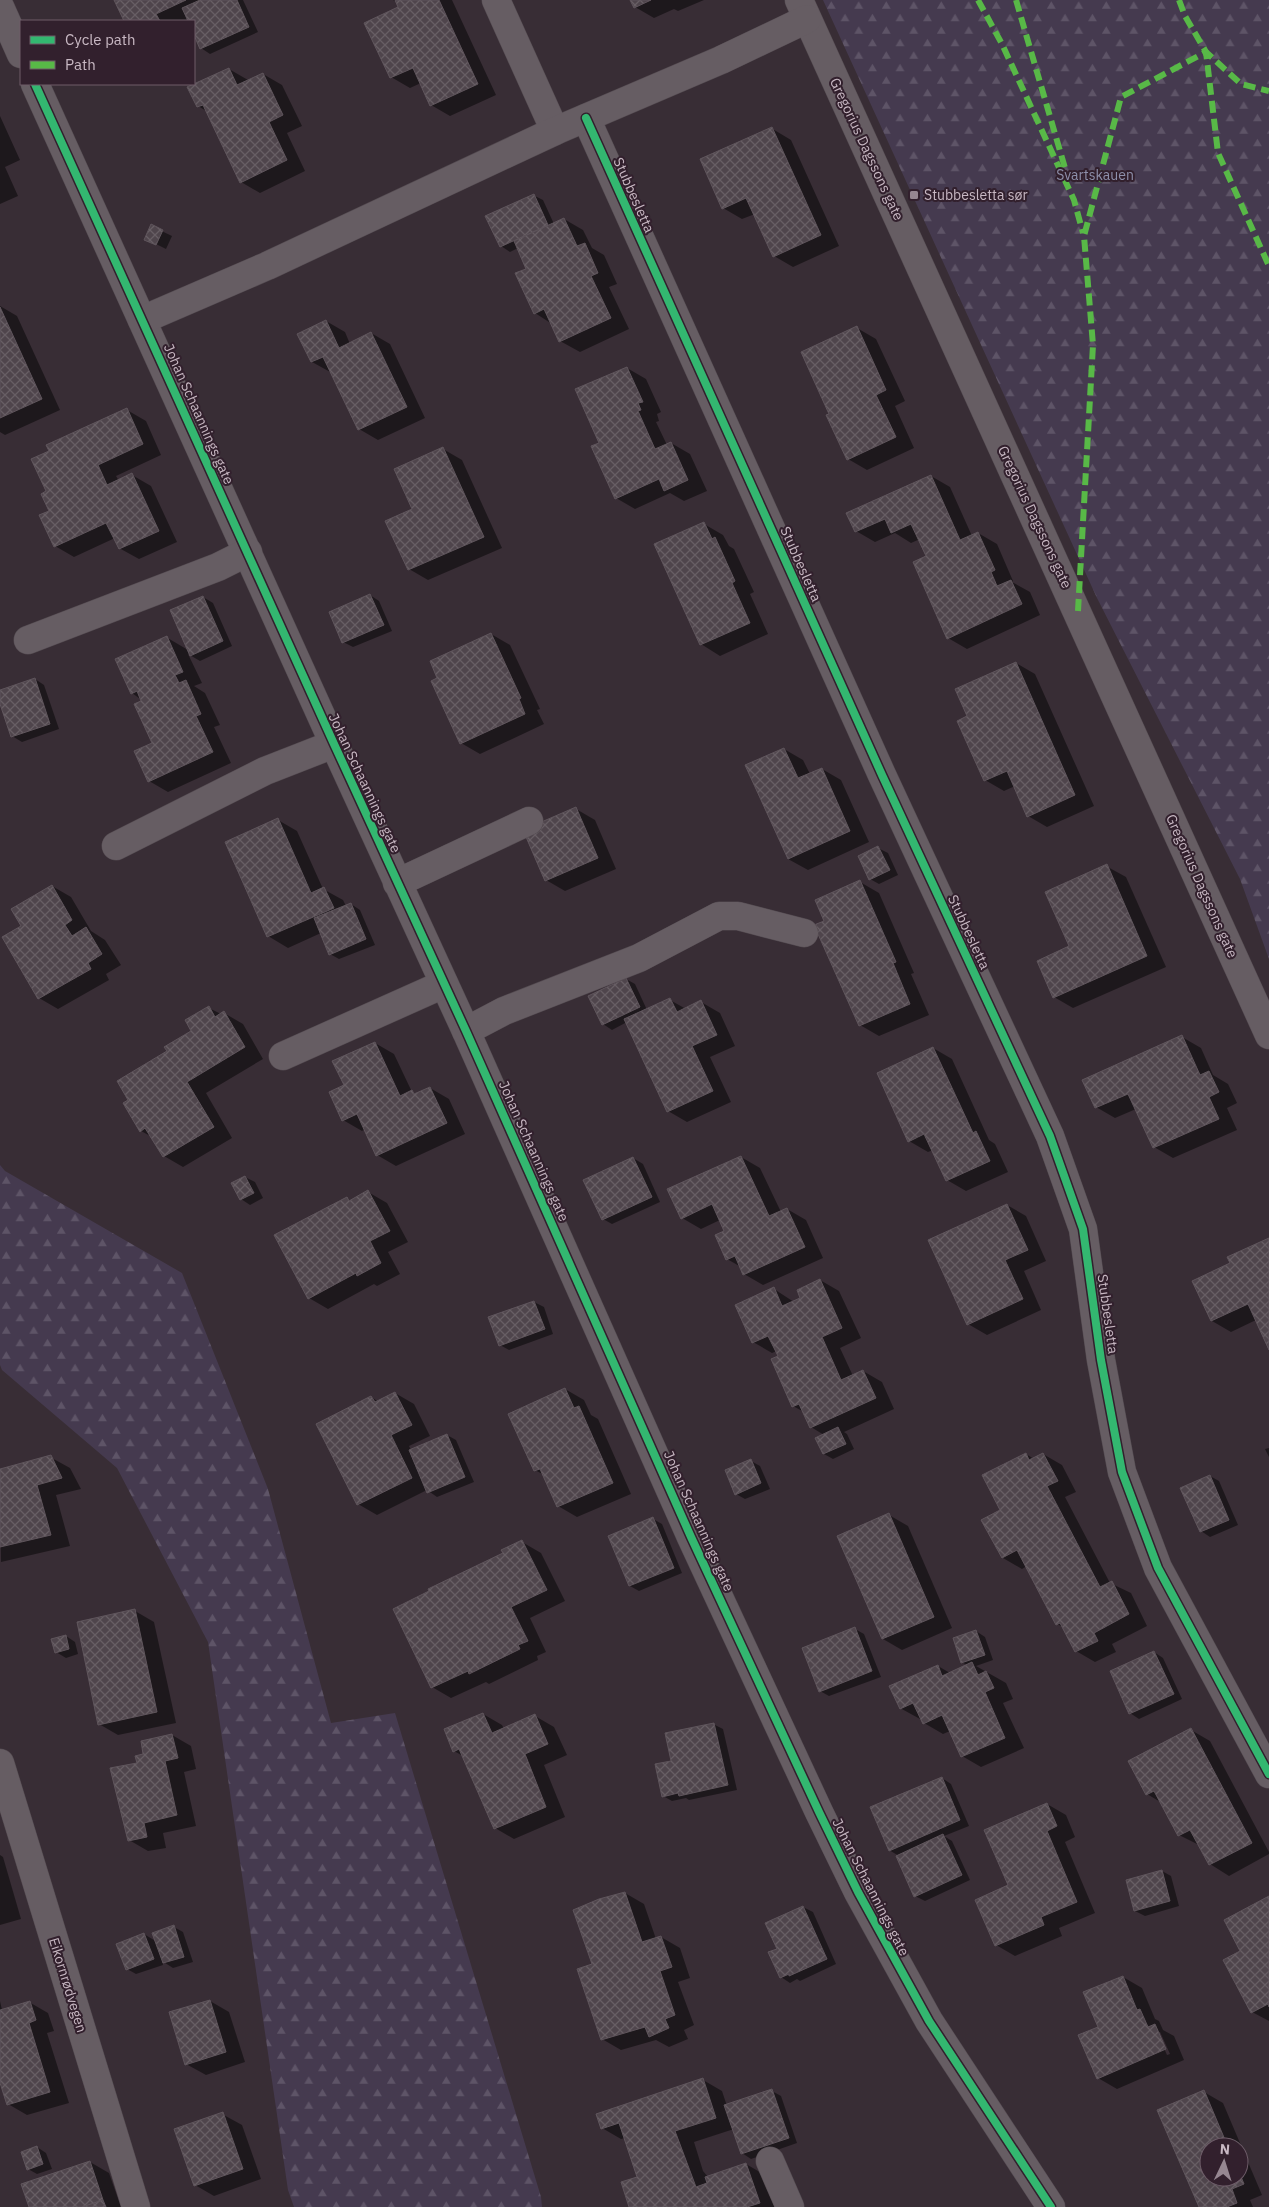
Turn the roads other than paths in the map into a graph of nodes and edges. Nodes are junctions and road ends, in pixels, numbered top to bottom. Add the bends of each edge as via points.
1 (496, 0) edge
2 (0, 7) edge
3 (803, 9) edge
4 (20, 52) edge
5 (35, 85) edge
6 (586, 118) junction
7 (555, 131) junction
8 (142, 320) junction
9 (248, 552) junction
10 (28, 640) dead end
11 (334, 744) junction
12 (529, 820) dead end
13 (116, 846) dead end
14 (397, 883) junction
15 (804, 933) dead end
16 (444, 984) junction
17 (466, 1031) junction
18 (1269, 1035) edge
19 (283, 1056) dead end
20 (0, 1763) edge
21 (1269, 1774) edge
22 (770, 2161) dead end
23 (136, 2207) edge
24 (790, 2207) edge
25 (1051, 2207) edge

1 - 7 street
2 - 4 street
3 - 6 street via 721,60
3 - 18 street, Gregorius Dagssons gate
5 - 8 street, Johan Schaannings gate
6 - 7 street
6 - 21 street, Stubbesletta via 878,766 1050,1136 1083,1229 1101,1360 1122,1472 1158,1568
7 - 8 street via 267,266
8 - 9 street, Johan Schaannings gate
9 - 10 street via 218,567
9 - 11 street, Johan Schaannings gate
11 - 13 street via 264,771
11 - 14 street, Johan Schaannings gate
12 - 14 street
14 - 16 street, Johan Schaannings gate
15 - 17 street via 738,916 719,916 639,958 504,1012
16 - 17 street, Johan Schaannings gate
16 - 19 street
17 - 25 street, Johan Schaannings gate via 691,1537 858,1892 929,2021
20 - 23 street, Eikornrødvegen
22 - 24 street

